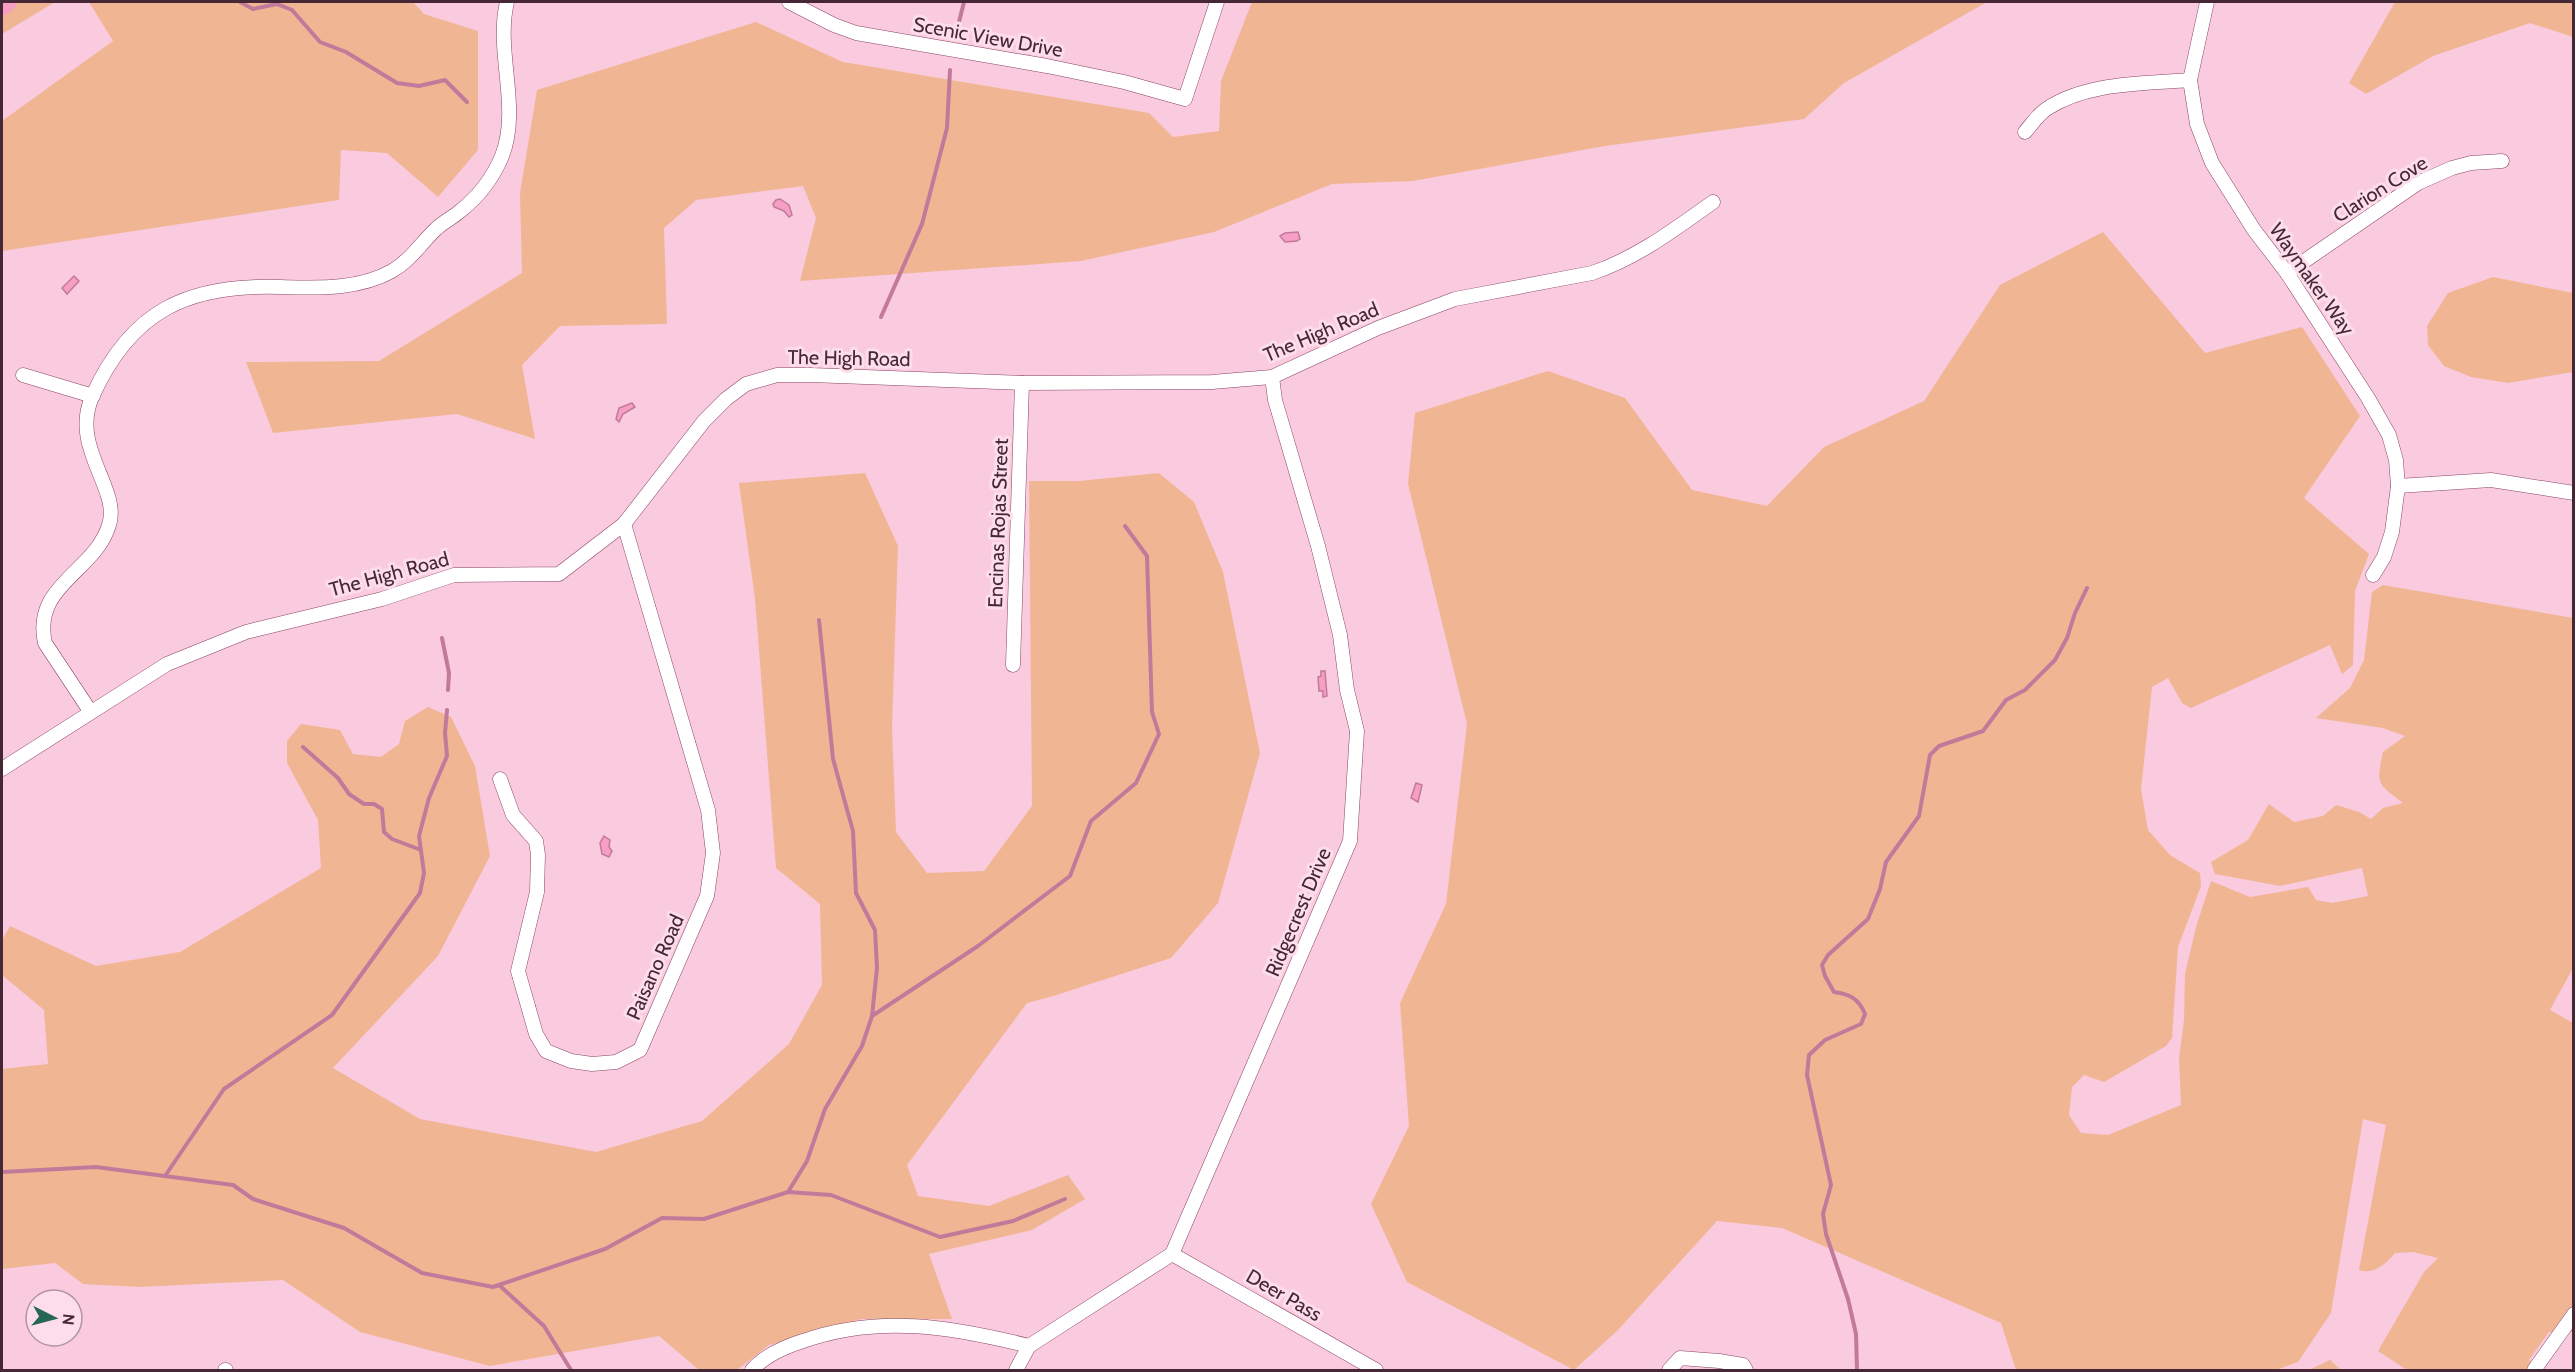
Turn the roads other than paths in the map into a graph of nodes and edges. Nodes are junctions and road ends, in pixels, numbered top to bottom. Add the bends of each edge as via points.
1 (507, 2) edge
2 (789, 2) edge
3 (1217, 2) edge
4 (2207, 2) edge
5 (2190, 80) junction
6 (2025, 132) dead end
7 (2502, 161) dead end
8 (1713, 202) dead end
9 (2287, 273) junction
10 (22, 375) dead end
11 (1272, 377) junction
12 (1022, 383) junction
13 (93, 396) junction
14 (2398, 486) junction
15 (2574, 493) edge
16 (624, 524) junction
17 (2373, 575) dead end
18 (1013, 665) dead end
19 (90, 711) junction
20 (2, 769) edge
21 (500, 779) dead end
22 (1172, 1254) junction
23 (2574, 1314) edge
24 (1029, 1346) junction
25 (752, 1371) edge
26 (1016, 1371) edge
27 (1376, 1371) edge
28 (1669, 1371) edge
29 (1746, 1371) edge
30 (2534, 1371) edge

1 - 13 street via 507,141 498,165 476,196 436,229 407,260 378,277 334,287 253,287 208,292 166,307 127,339
2 - 3 street, Scenic View Drive via 856,33 1026,62 1185,99
4 - 5 street, Waymaker Way
5 - 6 street via 2105,88 2076,95 2046,108
5 - 9 street, Waymaker Way via 2197,124 2212,163 2254,230
7 - 9 street, Clarion Cove via 2471,163 2418,183
8 - 11 street, The High Road via 1614,266 1455,299 1378,328
9 - 14 street, Waymaker Way via 2389,435
10 - 13 street
11 - 12 street, The High Road via 1212,382
11 - 22 street, Ridgecrest Drive via 1340,635 1357,731 1350,841
12 - 16 street, The High Road via 777,375 746,384 704,421
12 - 18 street, Encinas Rojas Street
13 - 19 street via 86,423 111,513 110,524 97,548 48,603 42,630 45,643
14 - 15 street via 2491,480
14 - 17 street, Waymaker Way via 2392,532
16 - 19 street, The High Road via 559,574 454,575 382,599 270,624 177,660
16 - 21 street, Paisano Road via 708,810 713,853 707,896 640,1050 616,1062 571,1061 546,1051 536,1034 518,971 537,892 538,855 536,841 513,814
19 - 20 street, The High Road
22 - 24 street
22 - 27 street, Deer Pass
23 - 30 street
24 - 25 street via 972,1332 919,1325 875,1325 825,1333 785,1347
24 - 26 street
28 - 29 street via 1680,1358 1719,1360 1743,1365

